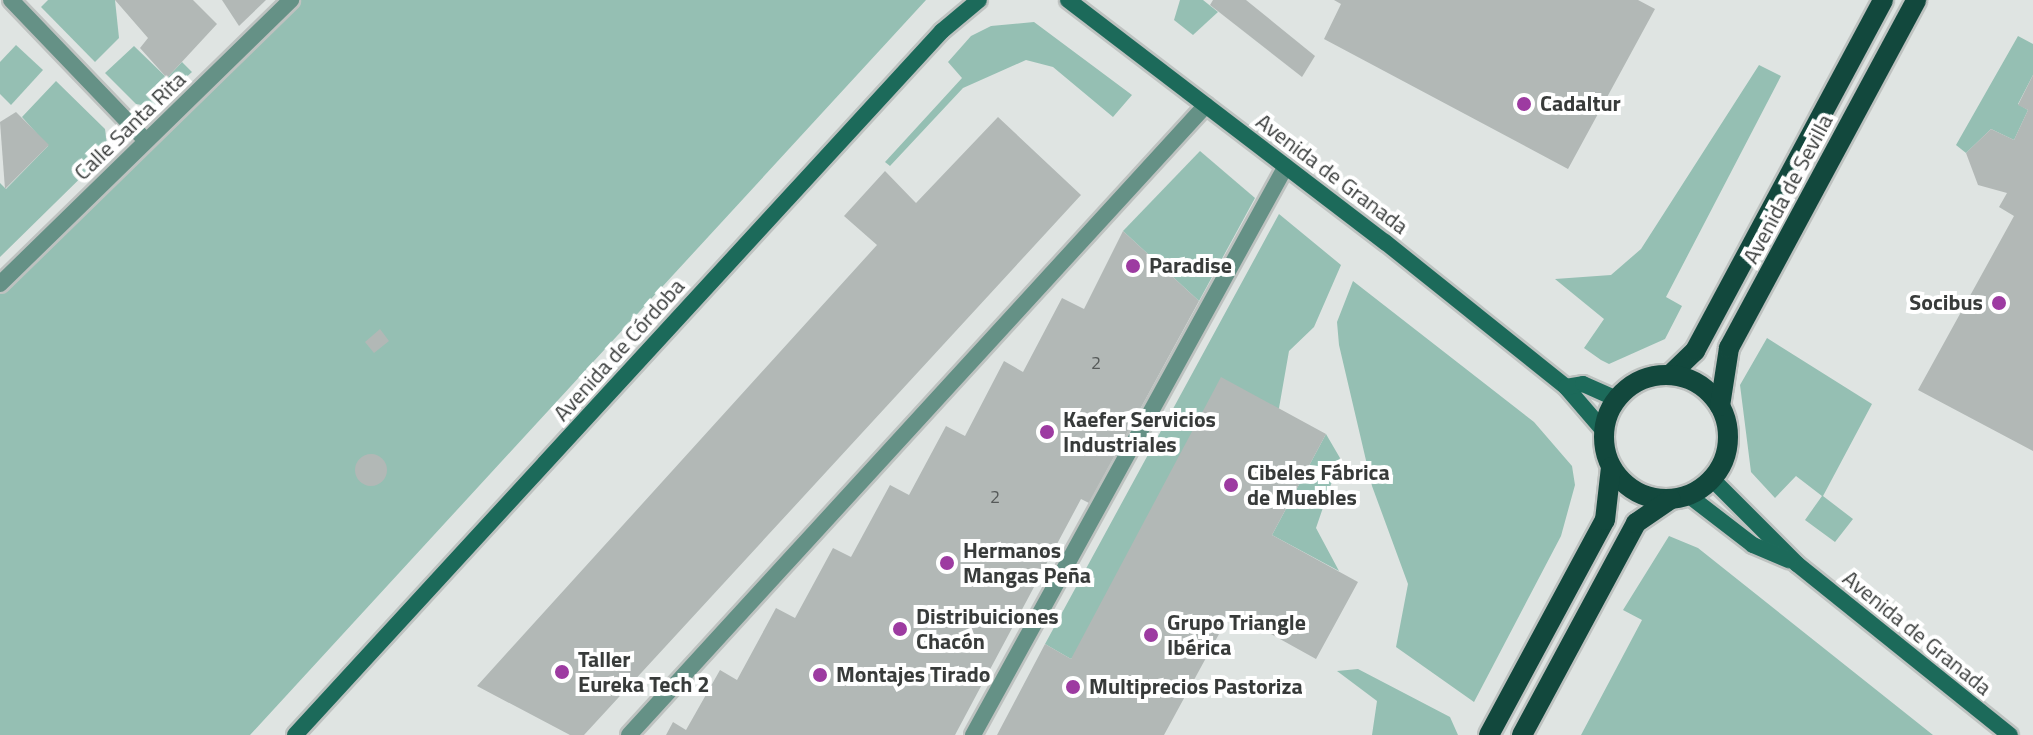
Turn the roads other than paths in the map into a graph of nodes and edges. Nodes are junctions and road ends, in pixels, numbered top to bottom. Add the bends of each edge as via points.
1 (11, 0) edge
2 (291, 0) edge
3 (979, 0) edge
4 (1068, 0) edge
5 (1883, 0) edge
6 (1916, 0) edge
7 (1206, 105) junction
8 (146, 141) junction
9 (1286, 166) junction
10 (0, 284) edge
11 (1670, 375) junction
12 (1566, 387) junction
13 (1616, 399) junction
14 (1720, 406) junction
15 (1604, 431) junction
16 (1611, 467) junction
17 (1711, 478) junction
18 (1679, 497) junction
19 (1797, 564) junction
20 (295, 735) edge
21 (629, 735) edge
22 (973, 735) edge
23 (1489, 735) edge
24 (1522, 735) edge
25 (2010, 735) edge

1 - 8 street
2 - 8 street, Calle Santa Rita
3 - 20 street, Avenida de Córdoba via 931,42
4 - 7 street, Avenida de Granada
5 - 11 main road, Avenida de Sevilla via 1695,351
6 - 14 main road, Avenida de Sevilla via 1729,348
7 - 9 street, Avenida de Granada
7 - 21 street
8 - 10 street, Calle Santa Rita
9 - 12 street, Avenida de Granada
9 - 22 street
11 - 13 main road via 1640,380
11 - 14 main road via 1699,384
12 - 13 street, Avenida de Granada via 1583,384
12 - 15 street, Avenida de Granada
13 - 15 main road
14 - 17 main road via 1728,440
15 - 16 main road
16 - 18 main road via 1637,492
16 - 23 main road via 1605,520
17 - 18 main road
17 - 19 street, Avenida de Granada
18 - 19 street, Avenida de Granada via 1753,545
18 - 24 main road via 1636,523
19 - 25 street, Avenida de Granada

